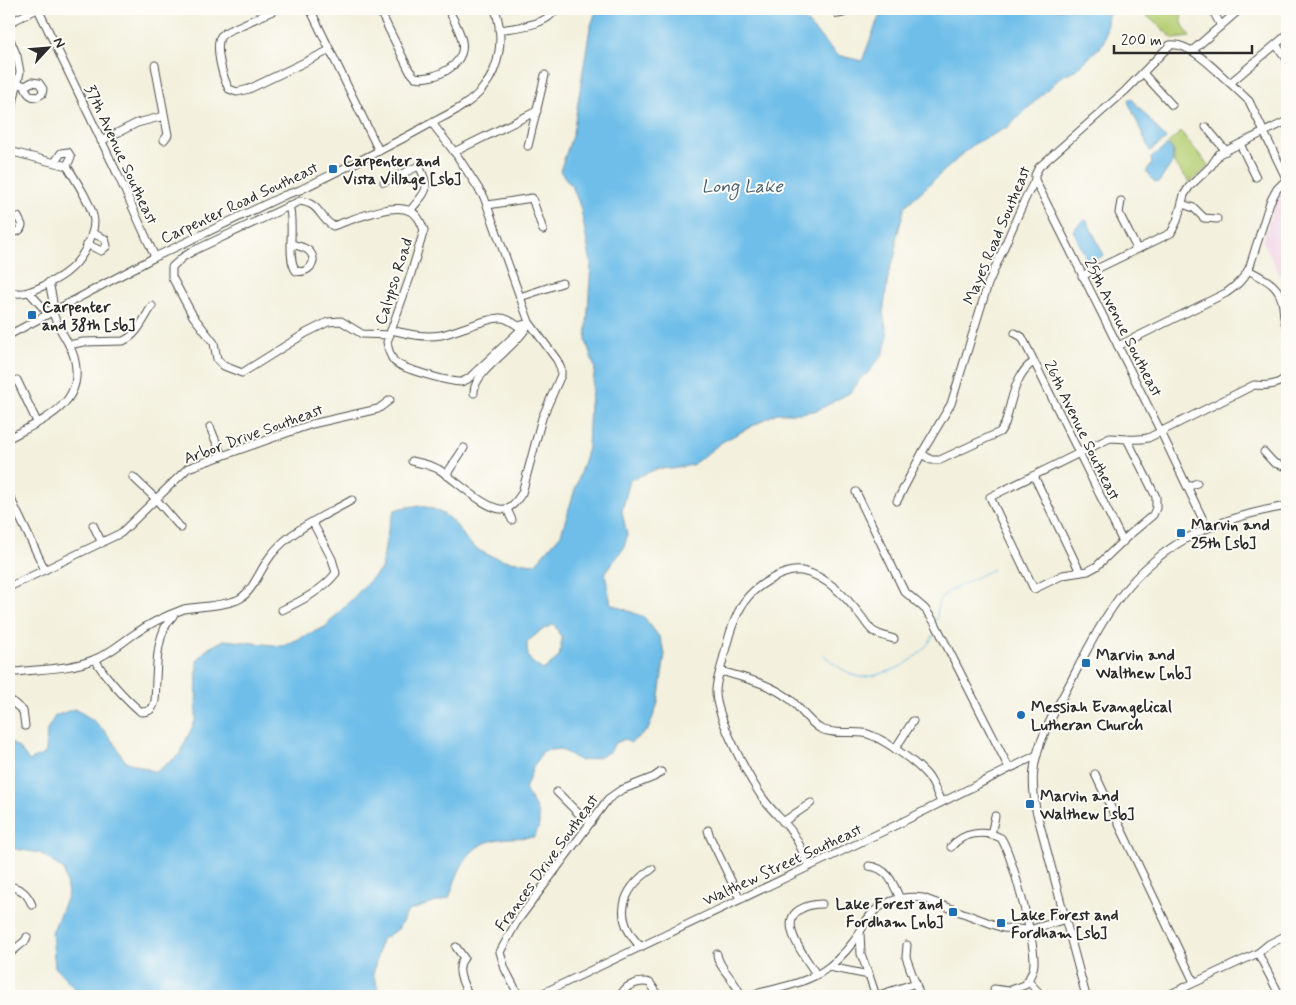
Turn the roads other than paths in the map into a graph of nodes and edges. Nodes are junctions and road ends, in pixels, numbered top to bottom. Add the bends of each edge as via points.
1 (37, 9) edge
2 (277, 9) edge
3 (310, 9) edge
4 (379, 9) edge
5 (448, 9) edge
6 (495, 9) edge
7 (556, 9) edge
8 (836, 9) edge
9 (843, 9) edge
10 (1212, 9) edge
11 (1240, 9) edge
12 (9, 23) edge
13 (1221, 26) junction
14 (499, 30) junction
15 (1287, 35) edge
16 (9, 37) edge
17 (1276, 45) junction
18 (330, 50) junction
19 (1192, 51) junction
20 (1287, 59) edge
21 (155, 65) dead end
22 (1143, 73) junction
23 (545, 75) dead end
24 (1230, 82) junction
25 (1172, 105) dead end
26 (537, 111) junction
27 (164, 116) junction
28 (9, 121) edge
29 (1287, 121) edge
30 (432, 123) junction
31 (1206, 127) dead end
32 (1264, 132) junction
33 (102, 140) junction
34 (164, 140) dead end
35 (1240, 144) junction
36 (528, 146) dead end
37 (379, 150) junction
38 (9, 151) edge
39 (1226, 151) junction
40 (454, 152) junction
41 (55, 162) junction
42 (67, 166) junction
43 (1256, 177) dead end
44 (1035, 180) junction
45 (1287, 180) edge
46 (384, 182) dead end
47 (1121, 201) dead end
48 (1182, 204) junction
49 (289, 205) junction
50 (488, 206) junction
51 (410, 211) junction
52 (9, 217) edge
53 (1217, 220) dead end
54 (9, 226) edge
55 (543, 230) dead end
56 (92, 233) junction
57 (87, 244) junction
58 (292, 244) dead end
59 (1137, 249) junction
60 (155, 256) junction
61 (1248, 270) junction
62 (1082, 276) junction
63 (48, 282) junction
64 (562, 283) dead end
65 (9, 292) edge
66 (29, 292) junction
67 (520, 297) junction
68 (152, 306) dead end
69 (52, 312) junction
70 (527, 323) junction
71 (1287, 327) edge
72 (390, 332) junction
73 (1015, 333) dead end
74 (9, 335) edge
75 (69, 345) junction
76 (1118, 346) junction
77 (1034, 362) junction
78 (1287, 376) edge
79 (17, 380) dead end
80 (474, 393) dead end
81 (390, 400) dead end
82 (37, 422) junction
83 (210, 427) dead end
84 (1161, 432) junction
85 (9, 438) edge
86 (1127, 439) junction
87 (464, 448) dead end
88 (1264, 452) dead end
89 (922, 454) junction
90 (1079, 454) junction
91 (222, 456) junction
92 (412, 461) dead end
93 (1287, 467) edge
94 (446, 475) junction
95 (1034, 476) junction
96 (133, 477) dead end
97 (1197, 483) dead end
98 (1188, 487) junction
99 (856, 492) dead end
100 (9, 494) edge
101 (155, 498) junction
102 (352, 500) dead end
103 (897, 502) dead end
104 (1287, 506) edge
105 (507, 509) junction
106 (512, 520) dead end
107 (312, 523) junction
108 (93, 525) dead end
109 (181, 528) dead end
110 (1207, 528) junction
111 (1122, 542) junction
112 (102, 543) junction
113 (45, 570) junction
114 (1080, 572) junction
115 (9, 587) edge
116 (282, 610) dead end
117 (175, 614) junction
118 (894, 639) dead end
119 (95, 659) junction
120 (9, 672) edge
121 (720, 673) junction
122 (9, 699) edge
123 (914, 721) dead end
124 (25, 726) dead end
125 (895, 749) junction
126 (1037, 755) junction
127 (1009, 768) junction
128 (661, 772) dead end
129 (1095, 774) dead end
130 (557, 792) dead end
131 (940, 802) junction
132 (811, 803) dead end
133 (995, 816) dead end
134 (591, 822) junction
135 (783, 822) junction
136 (708, 830) dead end
137 (992, 835) junction
138 (951, 847) dead end
139 (809, 866) junction
140 (869, 866) dead end
141 (652, 869) dead end
142 (9, 886) edge
143 (740, 899) junction
144 (900, 899) junction
145 (822, 904) dead end
146 (32, 905) dead end
147 (1066, 919) junction
148 (1029, 930) junction
149 (860, 932) junction
150 (1287, 935) edge
151 (27, 937) dead end
152 (907, 945) dead end
153 (456, 947) dead end
154 (641, 947) junction
155 (1258, 953) junction
156 (9, 954) edge
157 (717, 954) dead end
158 (828, 966) junction
159 (816, 974) junction
160 (869, 975) junction
161 (1028, 981) junction
162 (916, 982) junction
163 (1194, 982) junction
164 (994, 989) dead end
165 (469, 996) edge
166 (519, 996) edge
167 (537, 996) edge
168 (622, 996) edge
169 (659, 996) edge
170 (741, 996) edge
171 (747, 996) edge
172 (876, 996) edge
173 (920, 996) edge
174 (1042, 996) edge
175 (1086, 996) edge
176 (1166, 996) edge
177 (1280, 996) edge

1 - 12 street
1 - 33 street, 37th Avenue Southeast
2 - 18 street via 221,36 221,68 229,89 237,92 249,89
3 - 18 street
4 - 5 street via 409,70 415,77 422,78 434,77 459,60 463,41
6 - 14 street, Carpenter Road Southeast
7 - 14 street via 542,20
8 - 9 street via 838,14 843,13
10 - 13 street
11 - 13 street
13 - 19 street
14 - 30 street, Carpenter Road Southeast via 497,60 490,80 468,103
15 - 17 street
16 - 28 street via 19,62 21,85
17 - 20 street
17 - 24 street
18 - 37 street
19 - 22 street, Mayes Road Southeast via 1176,44 1170,45
19 - 24 street, Mayes Road Southeast
21 - 27 street
22 - 25 street
22 - 44 street, Mayes Road Southeast via 1044,162
23 - 26 street
24 - 32 street, Mayes Road Southeast via 1249,101
26 - 36 street
26 - 40 street
27 - 33 street via 137,123
27 - 34 street via 168,135
29 - 32 street
30 - 37 street, Carpenter Road Southeast
30 - 40 street
31 - 39 street
32 - 35 street
32 - 45 street, Mayes Road Southeast
33 - 60 street, 37th Avenue Southeast
35 - 39 street
35 - 43 street
37 - 60 street, Carpenter Road Southeast
38 - 41 street
39 - 48 street via 1219,154 1189,186
40 - 50 street
41 - 42 street
41 - 42 street via 61,153 68,152 71,157
42 - 56 street via 93,215
44 - 62 street, 25th Avenue Southeast
44 - 89 street, Mayes Road Southeast via 988,284 952,402
45 - 61 street via 1270,202
46 - 51 street via 419,166 428,182 427,190
47 - 59 street via 1119,212
48 - 53 street via 1194,208 1204,218
48 - 59 street via 1171,233
49 - 51 street via 306,202 316,207 333,226 391,208
49 - 58 street
49 - 72 street via 195,250 172,267 172,277 193,316 214,343 217,359 224,366 242,373 328,322 342,321 362,334
50 - 55 street via 532,198
50 - 67 street
51 - 72 street, Calypso Road via 424,230
52 - 54 street via 18,217 22,225 16,232
56 - 57 street
56 - 57 street via 105,239 108,246 101,251
57 - 63 street via 68,272
59 - 62 street
60 - 69 street, Carpenter Road Southeast
61 - 71 street via 1274,285
61 - 76 street via 1244,278 1226,293
62 - 76 street, 25th Avenue Southeast
63 - 66 street
63 - 69 street via 54,303
64 - 67 street
65 - 66 street
66 - 69 street via 45,310
67 - 70 street
68 - 75 street via 128,339
69 - 74 street, Carpenter Road Southeast
69 - 75 street
70 - 72 street via 518,326 508,319 496,317 432,336
70 - 72 street via 463,382 429,376 394,361 387,342
70 - 80 street via 522,336 480,375
70 - 105 street via 557,360 561,375 542,418 522,493
73 - 77 street, 26th Avenue Southeast via 1022,337
75 - 82 street via 76,372 74,388 65,404
76 - 84 street, 25th Avenue Southeast
77 - 89 street via 1020,374 1000,432 940,460 931,460
77 - 90 street, 26th Avenue Southeast
78 - 84 street via 1272,385 1254,385
79 - 82 street
81 - 91 street, Arbor Drive Southeast via 378,409 312,424
82 - 85 street
83 - 91 street
84 - 86 street via 1148,438
84 - 98 street, 25th Avenue Southeast
86 - 90 street via 1110,438
86 - 111 street via 1156,498 1156,508 1153,515
87 - 94 street
88 - 93 street via 1274,463
89 - 103 street, Mayes Road Southeast
90 - 95 street
90 - 111 street, 26th Avenue Southeast
91 - 101 street, Arbor Drive Southeast via 188,468
92 - 94 street
94 - 105 street via 489,506
95 - 114 street
95 - 114 street via 990,497 1034,590 1063,575
96 - 101 street
97 - 98 street
98 - 110 street, 25th Avenue Southeast
99 - 127 street via 904,591 925,609 935,623
100 - 113 street
101 - 109 street
101 - 112 street, Arbor Drive Southeast via 121,533
102 - 107 street
104 - 110 street via 1240,515
105 - 106 street
107 - 116 street via 336,573 306,598
107 - 117 street via 280,545 241,597 226,603 184,609
108 - 112 street
110 - 126 street via 1158,558 1119,598 1064,695
111 - 114 street via 1097,566
112 - 113 street, Arbor Drive Southeast
113 - 115 street, Arbor Drive Southeast
117 - 119 street via 147,626
117 - 119 street via 163,632 158,652 155,701 150,710 141,712 132,705
118 - 121 street via 871,630 830,584 811,574 795,571 750,593 733,625
119 - 120 street
121 - 125 street via 768,686 789,699 812,723 824,730 867,734
121 - 135 street via 716,693 719,711 759,792
122 - 124 street via 23,711
123 - 125 street
125 - 131 street via 926,774
126 - 127 street, Walthew Street Southeast
126 - 147 street via 1033,780 1036,810
127 - 131 street, Walthew Street Southeast
128 - 134 street, Frances Drive Southeast via 608,799
129 - 163 street
130 - 134 street
131 - 139 street, Walthew Street Southeast
132 - 135 street
133 - 137 street
134 - 166 street, Frances Drive Southeast via 516,923 500,952
135 - 139 street
136 - 143 street
137 - 138 street via 963,837
137 - 148 street via 1001,838 1006,848
139 - 143 street, Walthew Street Southeast
140 - 144 street via 887,872
141 - 154 street via 636,883 622,909 627,929
142 - 146 street via 23,890
143 - 154 street, Walthew Street Southeast
144 - 148 street via 924,898 997,927
144 - 149 street via 879,908
145 - 159 street via 798,910 790,924
147 - 148 street
147 - 175 street
148 - 161 street via 1034,963
149 - 158 street via 844,954
149 - 160 street via 862,954
150 - 155 street
151 - 156 street
152 - 162 street via 906,957
153 - 165 street via 464,958 459,964 460,972
154 - 167 street, Walthew Street Southeast
155 - 163 street
155 - 177 street
157 - 170 street via 717,961
158 - 159 street
158 - 160 street
159 - 171 street via 787,987
160 - 172 street
161 - 164 street via 1017,988
161 - 174 street
162 - 172 street
162 - 173 street
163 - 176 street
168 - 169 street via 622,992 641,981 650,983

